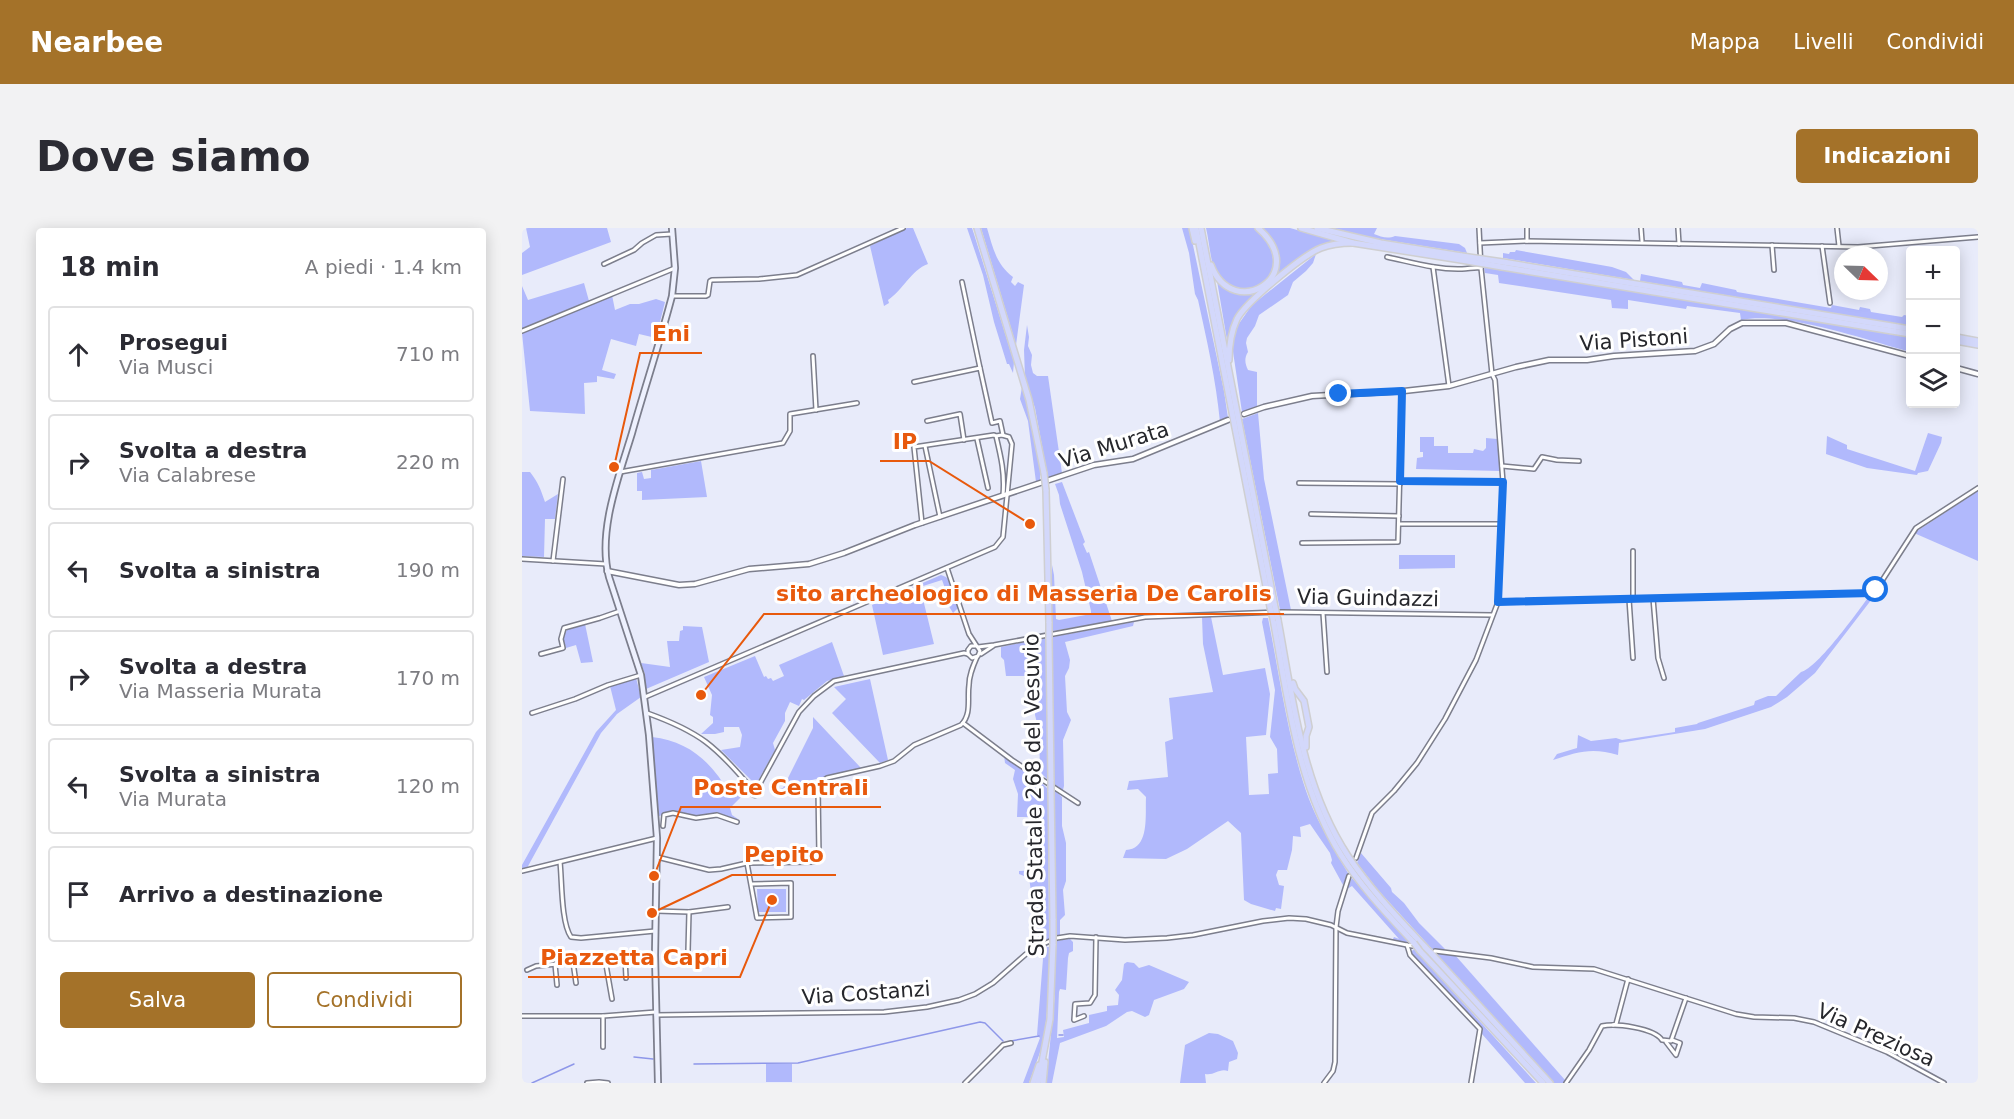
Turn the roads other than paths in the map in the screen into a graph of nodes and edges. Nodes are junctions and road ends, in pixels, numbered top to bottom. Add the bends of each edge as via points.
1 (903, 228) edge
2 (977, 228) edge
3 (1194, 228) edge
4 (1201, 228) edge
5 (1258, 228) edge
6 (1301, 228) edge
7 (1317, 228) edge
8 (1479, 228) edge
9 (1527, 228) edge
10 (1641, 228) edge
11 (1678, 228) edge
12 (1838, 228) edge
13 (672, 231) edge
14 (1978, 237) edge
15 (1527, 241) junction
16 (1642, 241) dead end
17 (1353, 243) junction
18 (1480, 243) junction
19 (1679, 244) junction
20 (1772, 245) junction
21 (1822, 246) junction
22 (1834, 246) edge
23 (1839, 246) edge
24 (1870, 246) edge
25 (1206, 253) junction
26 (1387, 258) dead end
27 (1461, 258) junction
28 (604, 264) dead end
29 (1433, 267) junction
30 (675, 268) junction
31 (1480, 268) junction
32 (1774, 270) dead end
33 (962, 282) dead end
34 (672, 296) junction
35 (1830, 303) dead end
36 (1906, 330) edge
37 (522, 331) edge
38 (1960, 340) edge
39 (1978, 343) edge
40 (1906, 355) edge
41 (813, 356) dead end
42 (980, 368) junction
43 (1960, 369) edge
44 (1229, 373) junction
45 (1492, 374) junction
46 (1978, 374) edge
47 (914, 382) dead end
48 (1449, 386) junction
49 (1402, 391) junction
50 (857, 403) dead end
51 (816, 410) junction
52 (1244, 414) dead end
53 (1228, 420) dead end
54 (927, 421) dead end
55 (1003, 435) junction
56 (996, 436) junction
57 (977, 439) junction
58 (964, 441) junction
59 (925, 446) junction
60 (1579, 461) dead end
61 (1502, 466) junction
62 (621, 472) junction
63 (563, 479) dead end
64 (1400, 482) junction
65 (1503, 482) junction
66 (1299, 483) dead end
67 (988, 488) dead end
68 (1978, 488) edge
69 (1005, 496) junction
70 (1311, 514) dead end
71 (1399, 516) junction
72 (940, 517) junction
73 (922, 523) junction
74 (1399, 524) junction
75 (1502, 524) junction
76 (1302, 543) dead end
77 (1633, 551) dead end
78 (522, 559) edge
79 (553, 561) junction
80 (606, 564) junction
81 (947, 568) junction
82 (608, 571) junction
83 (1653, 598) junction
84 (1631, 599) junction
85 (1498, 602) junction
86 (1273, 607) junction
87 (620, 611) junction
88 (1323, 613) junction
89 (1492, 615) junction
90 (1275, 619) junction
91 (969, 634) junction
92 (994, 645) junction
93 (977, 646) junction
94 (968, 652) junction
95 (541, 654) dead end
96 (1284, 655) junction
97 (978, 656) junction
98 (1633, 658) dead end
99 (972, 669) junction
100 (1327, 672) dead end
101 (641, 675) junction
102 (1664, 678) dead end
103 (645, 697) junction
104 (532, 712) dead end
105 (647, 713) junction
106 (963, 723) junction
107 (1313, 784) junction
108 (1078, 803) dead end
109 (736, 822) dead end
110 (663, 826) dead end
111 (657, 838) junction
112 (657, 857) junction
113 (1356, 858) dead end
114 (560, 862) junction
115 (747, 863) junction
116 (522, 871) edge
117 (1349, 876) dead end
118 (751, 884) junction
119 (728, 907) dead end
120 (656, 911) junction
121 (689, 912) junction
122 (1336, 927) junction
123 (655, 931) junction
124 (1096, 937) junction
125 (1407, 945) junction
126 (1413, 945) junction
127 (1423, 949) junction
128 (688, 951) dead end
129 (1433, 952) junction
130 (655, 955) junction
131 (625, 957) junction
132 (605, 959) junction
133 (573, 962) junction
134 (555, 964) junction
135 (527, 970) dead end
136 (626, 978) dead end
137 (1628, 979) junction
138 (576, 983) dead end
139 (557, 984) dead end
140 (1686, 998) junction
141 (612, 999) dead end
142 (656, 1014) junction
143 (522, 1016) edge
144 (603, 1016) junction
145 (1084, 1016) dead end
146 (1613, 1025) junction
147 (1672, 1040) junction
148 (1666, 1042) junction
149 (1011, 1043) dead end
150 (1046, 1045) junction
151 (603, 1047) dead end
152 (1044, 1052) junction
153 (587, 1083) edge
154 (608, 1083) edge
155 (658, 1083) edge
156 (965, 1083) edge
157 (1033, 1083) edge
158 (1038, 1083) edge
159 (1043, 1083) edge
160 (1324, 1083) edge
161 (1471, 1083) edge
162 (1543, 1083) edge
163 (1550, 1083) edge
164 (1566, 1083) edge
165 (1944, 1083) edge

1 - 34 street via 797,276 712,280 706,296
2 - 150 highway, Strada Statale 268 del Vesuvio, bridge via 1036,424 1046,490 1053,920 1052,993
3 - 86 highway
4 - 25 highway
5 - 25 highway via 1274,246 1277,256 1272,278 1258,289 1230,290 1217,278
6 - 17 highway
7 - 27 highway
8 - 18 street
9 - 15 street
10 - 16 street
11 - 19 street
12 - 23 street
13 - 28 street via 656,235
13 - 30 main road
14 - 24 street
15 - 18 street
15 - 19 street
17 - 27 highway
17 - 44 highway via 1314,251 1250,302 1233,327
18 - 31 street
19 - 20 street
20 - 21 street
20 - 32 street
21 - 22 street
21 - 35 street
25 - 44 highway
26 - 29 street
27 - 36 highway, bridge
29 - 31 street
29 - 48 street
30 - 34 main road
30 - 37 street
31 - 45 street
33 - 42 street
34 - 62 main road
38 - 39 highway
40 - 45 street, Via Pistoni via 1786,323 1742,323 1714,344 1695,351 1548,360
41 - 51 street
42 - 47 street
42 - 55 street via 992,423 999,421
43 - 46 street
44 - 86 highway
45 - 48 street
45 - 61 street
48 - 49 street
49 - 52 street via 1312,396
49 - 64 street
50 - 51 street
51 - 62 street via 790,414 790,431 783,443
53 - 69 street, Via Murata via 1133,459 1094,465
54 - 58 street via 960,414
55 - 56 street
55 - 69 street via 1012,444
56 - 57 street
56 - 69 street
57 - 58 street
57 - 67 street
58 - 59 street
59 - 72 street
59 - 73 street via 914,447
60 - 61 street via 1545,457 1534,468
61 - 65 street
62 - 80 main road via 611,509
63 - 79 street
64 - 65 street
64 - 66 street
64 - 71 street
65 - 75 street
68 - 83 street via 1916,528 1872,593
69 - 72 street, Via Murata
69 - 81 street via 1000,543
70 - 71 street
71 - 74 street
72 - 73 street, Via Murata
73 - 82 street, Via Murata via 826,559 788,567 749,569 695,584 679,585
74 - 75 street
74 - 76 street via 1397,543
75 - 85 street
77 - 84 street
78 - 79 street
79 - 80 street
80 - 82 main road
81 - 91 street
81 - 103 street
82 - 87 main road
83 - 84 street
83 - 102 street via 1658,658
84 - 85 street
84 - 98 street
85 - 89 street
86 - 90 highway, bridge
87 - 95 street via 564,628 563,648
87 - 101 main road
88 - 89 street, Via Guindazzi
88 - 92 street, Via Guindazzi via 1146,617
88 - 100 street
89 - 113 street via 1476,660 1434,737 1394,791 1372,813
90 - 96 highway
90 - 126 highway via 1300,758 1318,811 1352,871
91 - 93 street
91 - 94 street
92 - 93 street, Via Guindazzi
92 - 97 street, Via Guindazzi
93 - 94 street, Via Guindazzi
93 - 97 street
94 - 97 street
94 - 99 street
94 - 105 street via 834,681 799,712 755,789 706,741
96 - 107 highway
96 - 107 highway via 1289,661 1294,689 1304,701
97 - 99 street
99 - 106 street via 968,714
101 - 103 main road
101 - 104 street
103 - 105 main road
105 - 111 main road
106 - 108 street
106 - 115 street via 914,745 894,761 821,782 819,856 815,862
107 - 127 highway via 1348,856
109 - 110 street via 717,815 696,818 673,813 664,815
111 - 112 main road
111 - 114 street
112 - 115 street via 709,870
112 - 120 main road
114 - 116 street
114 - 123 street via 567,931 571,937
115 - 118 street
117 - 122 street
118 - 118 street via 757,918 791,917 790,883
119 - 121 street
120 - 121 street
120 - 123 main road
121 - 128 street
122 - 124 street, Via Costanzi via 1289,918 1167,938
122 - 125 street, Via Costanzi via 1347,933
122 - 160 street via 1335,1062
123 - 130 main road
124 - 142 street, Via Costanzi via 1057,938 1026,954 993,984 975,994 927,1007 884,1012
124 - 145 street via 1095,995 1090,1003 1075,1004 1074,1020
125 - 126 street, Via Costanzi
125 - 161 street via 1410,955 1480,1029
126 - 127 highway, bridge
127 - 129 highway, bridge
127 - 162 highway
129 - 137 street, Via Preziosa via 1523,966 1594,969
129 - 163 highway
130 - 131 street
130 - 142 main road
131 - 132 street
131 - 136 street
132 - 133 street
132 - 141 street
133 - 134 street
133 - 138 street
134 - 135 street
134 - 139 street
137 - 140 street, Via Preziosa
137 - 146 street
140 - 147 street
140 - 165 street, Via Preziosa via 1736,1014 1814,1022 1887,1052
142 - 144 street, Via Costanzi
142 - 155 main road
143 - 144 street, Via Costanzi
144 - 151 street
146 - 148 street via 1641,1029
146 - 164 street via 1602,1026
147 - 148 street
147 - 148 street via 1680,1043 1676,1055
149 - 156 street via 1003,1045
150 - 152 highway, Strada Statale 268 del Vesuvio
150 - 159 highway
152 - 157 highway
152 - 158 highway, Strada Statale 268 del Vesuvio
153 - 154 street

